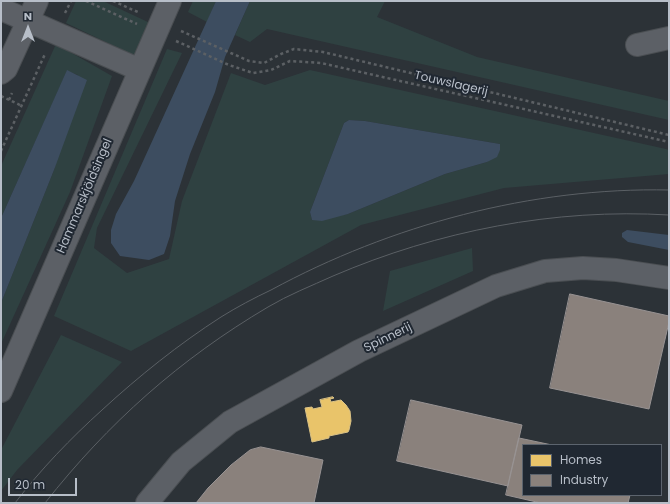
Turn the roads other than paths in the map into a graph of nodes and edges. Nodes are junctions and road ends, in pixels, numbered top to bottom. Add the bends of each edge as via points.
1 (37, 1) edge
2 (170, 1) edge
3 (1, 9) edge
4 (28, 22) junction
5 (669, 38) edge
6 (637, 45) dead end
7 (140, 70) junction
8 (1, 73) edge
9 (669, 278) edge
10 (1, 391) edge
11 (146, 503) edge

1 - 4 street
2 - 7 street, Hammarskjöldsingel
3 - 4 street
4 - 7 street
4 - 8 street via 6,69
5 - 6 street
7 - 10 street, Hammarskjöldsingel
9 - 11 street, Spinnerij via 583,268 545,271 496,286 359,351 230,422 181,462

